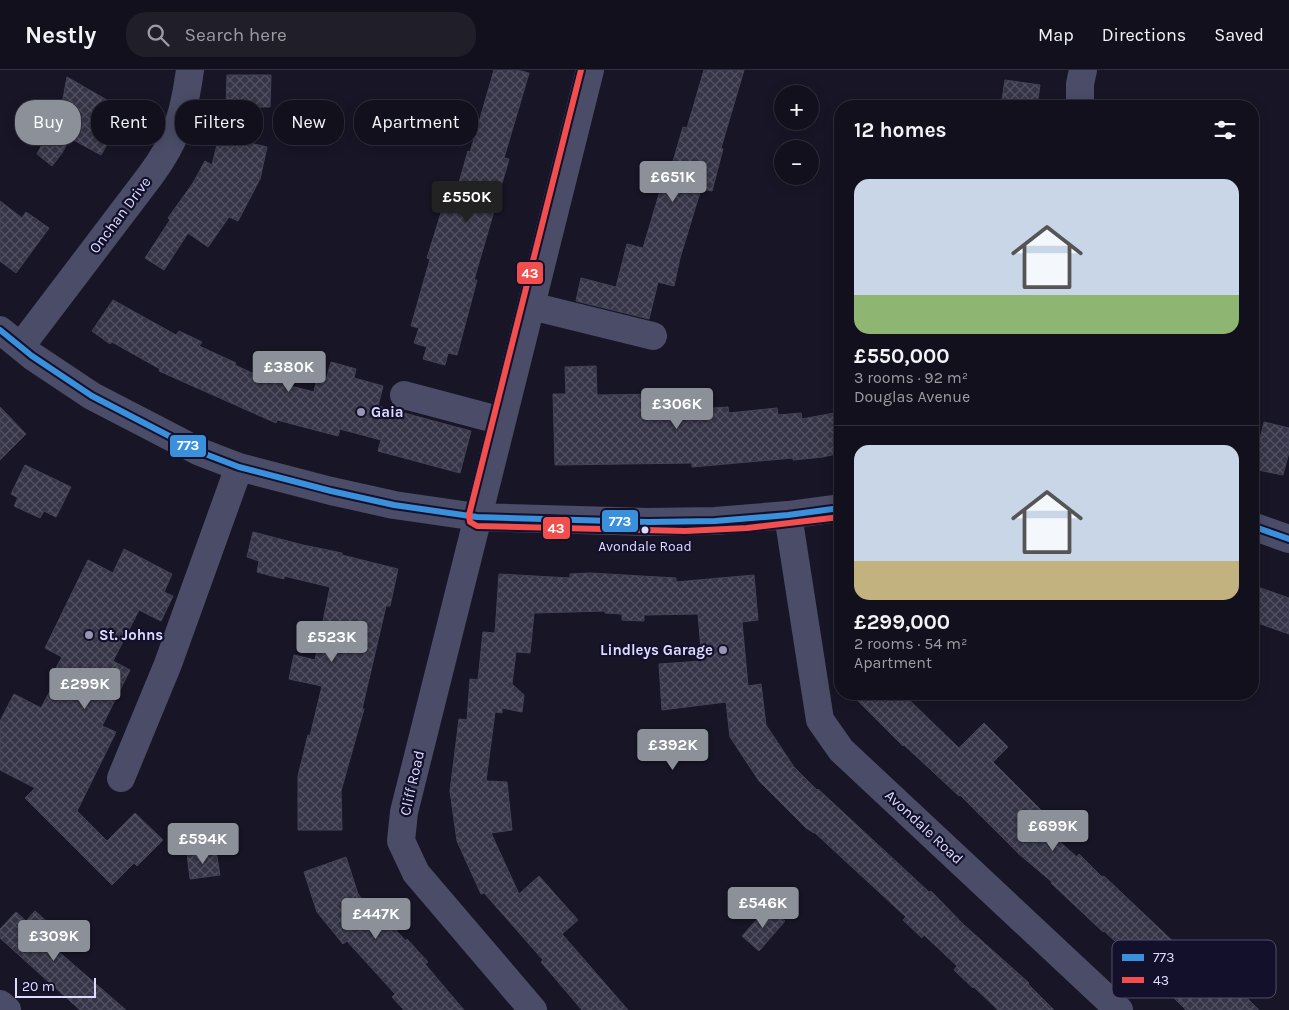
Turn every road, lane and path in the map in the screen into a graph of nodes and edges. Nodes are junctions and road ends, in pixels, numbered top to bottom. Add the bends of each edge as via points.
1 (190, 70) edge
2 (590, 70) edge
3 (1083, 70) edge
4 (1080, 100) edge
5 (531, 306) junction
6 (652, 336) dead end
7 (10, 338) edge
8 (404, 395) dead end
9 (502, 421) junction
10 (240, 467) junction
11 (834, 509) edge
12 (788, 515) junction
13 (477, 516) junction
14 (1259, 528) edge
15 (1289, 539) edge
16 (121, 778) dead end
17 (0, 1004) edge
18 (7, 1010) edge
19 (533, 1010) edge
20 (1119, 1010) edge

1 - 7 street, Onchan Drive via 186,101 168,149 144,184
2 - 5 street, Cliff Road
3 - 4 street
5 - 6 street
5 - 9 street, Cliff Road
7 - 10 street via 92,396 200,452
8 - 9 street
9 - 13 street, Cliff Road
10 - 13 street via 394,506
10 - 16 street via 168,664
11 - 12 street
12 - 13 street via 648,522
12 - 20 street, Avondale Road via 820,720 842,750
13 - 19 street, Cliff Road via 404,812 401,841 416,873
14 - 15 street
17 - 18 street

